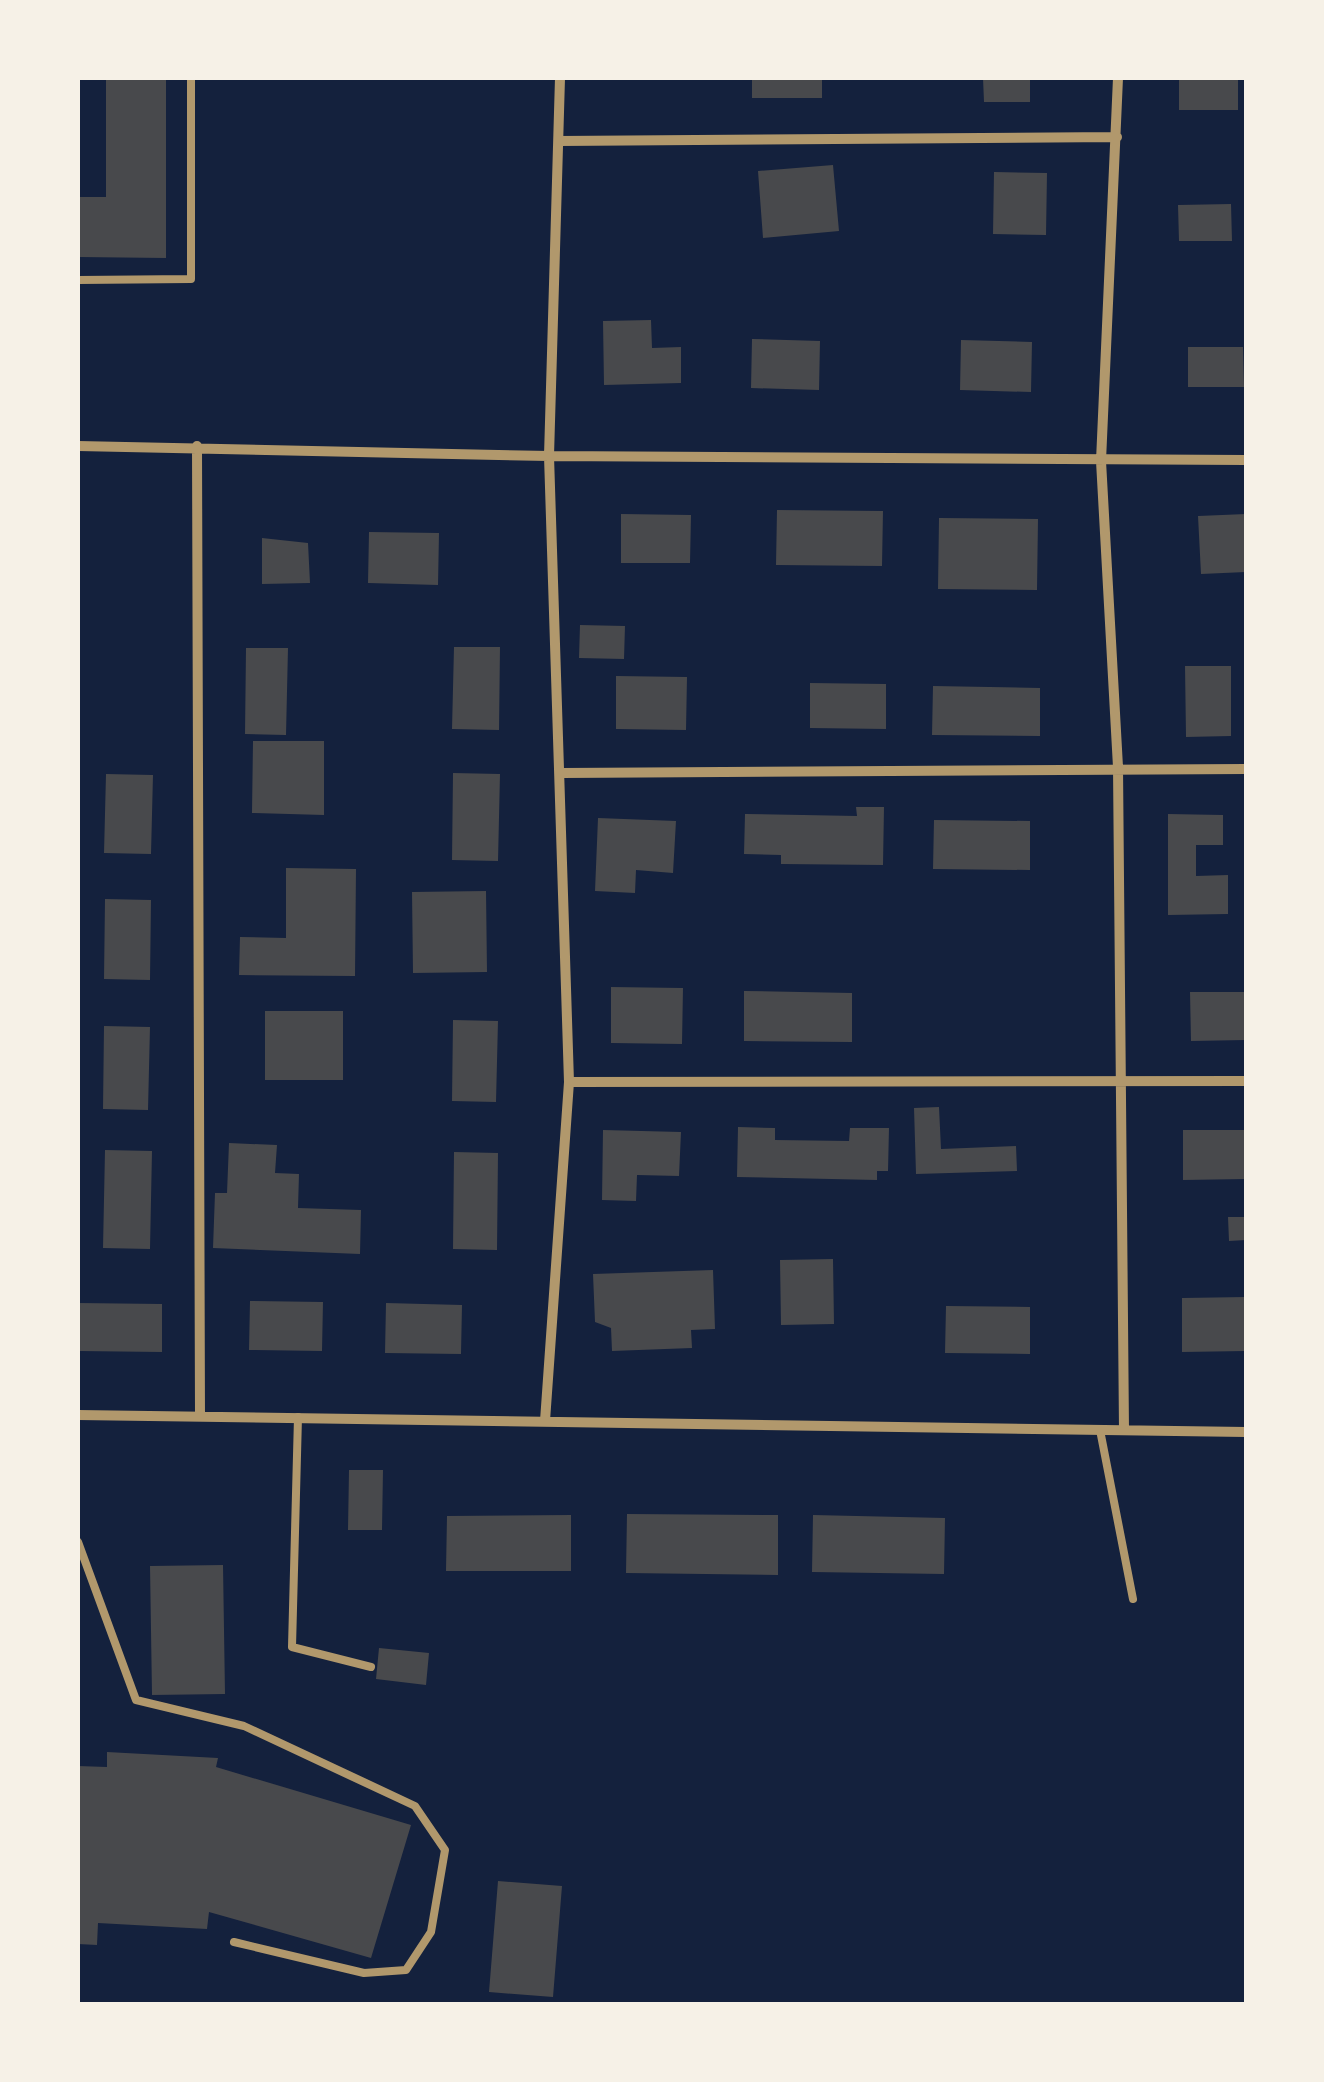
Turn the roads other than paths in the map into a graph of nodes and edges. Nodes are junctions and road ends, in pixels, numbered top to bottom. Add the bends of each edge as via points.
1 (191, 78) edge
2 (560, 78) edge
3 (1118, 78) edge
4 (1117, 137) junction
5 (559, 141) junction
6 (78, 280) edge
7 (78, 446) edge
8 (197, 446) junction
9 (549, 456) junction
10 (1246, 460) edge
11 (1101, 461) junction
12 (1118, 767) junction
13 (1246, 769) edge
14 (562, 773) junction
15 (1118, 1081) junction
16 (1246, 1081) edge
17 (569, 1082) junction
18 (78, 1415) edge
19 (200, 1416) junction
20 (298, 1417) junction
21 (545, 1421) junction
22 (1100, 1430) junction
23 (1124, 1430) junction
24 (1246, 1432) edge
25 (78, 1542) edge
26 (1133, 1599) dead end
27 (372, 1667) dead end
28 (234, 1942) dead end

1 - 6 lane via 191,279
2 - 5 street
3 - 4 street
4 - 5 street
4 - 11 street
5 - 9 street
7 - 8 street
8 - 9 street
8 - 19 street
9 - 11 street
9 - 14 street
10 - 11 street
11 - 12 street
12 - 13 street
12 - 14 street
12 - 15 street
14 - 17 street
15 - 16 street
15 - 17 street
15 - 23 street
17 - 21 street
18 - 19 street
19 - 20 street
20 - 21 street
20 - 27 lane via 292,1647
21 - 22 street
22 - 23 street
22 - 26 lane
23 - 24 street
25 - 28 lane via 136,1700 244,1726 415,1806 445,1850 431,1932 406,1970 364,1972

